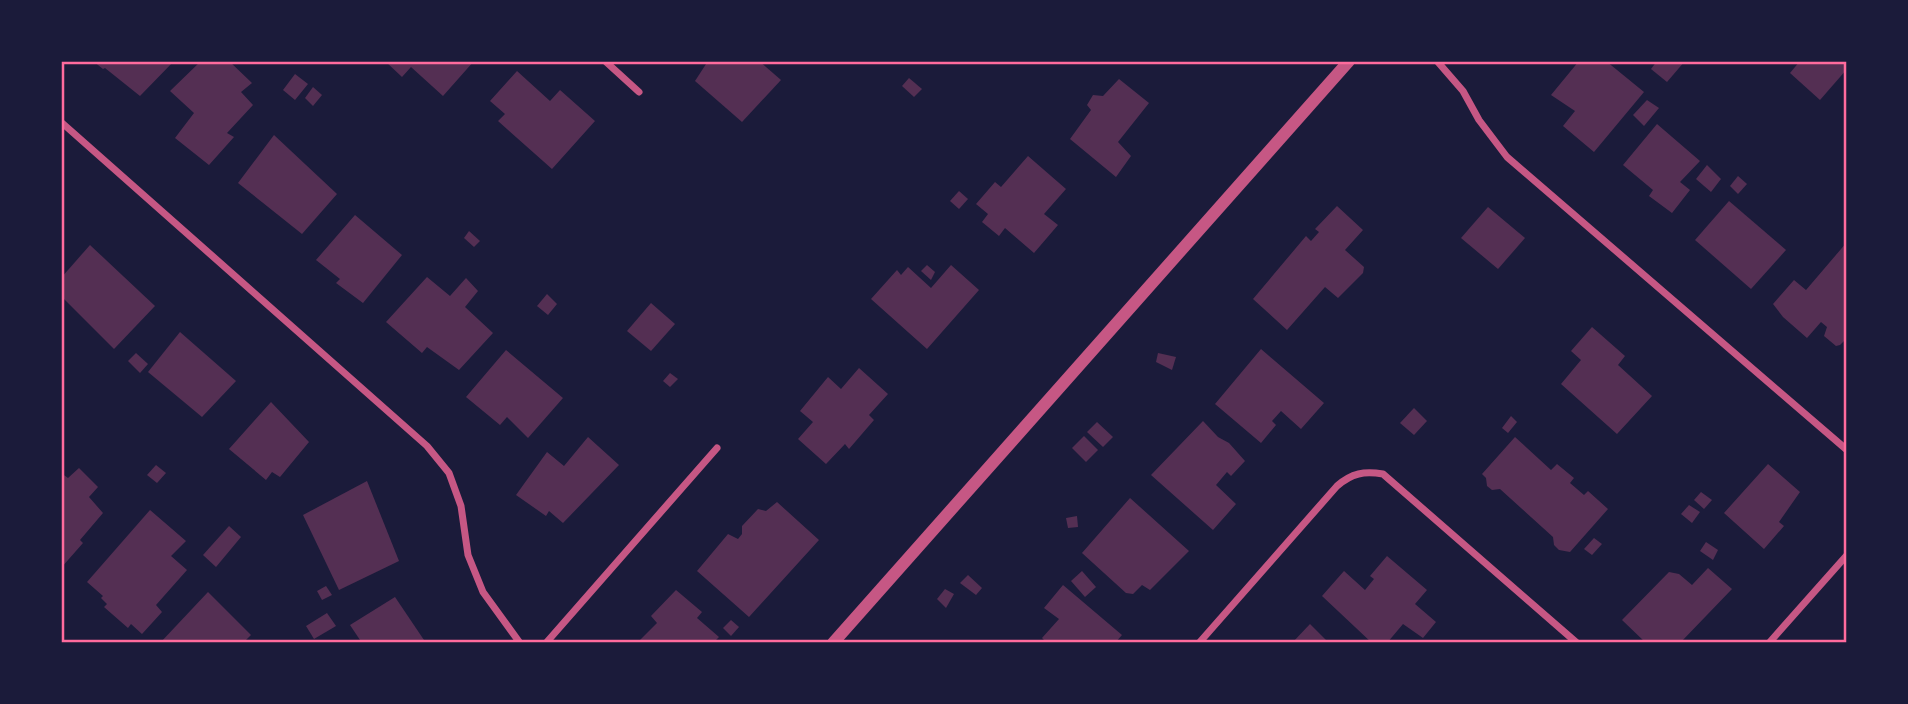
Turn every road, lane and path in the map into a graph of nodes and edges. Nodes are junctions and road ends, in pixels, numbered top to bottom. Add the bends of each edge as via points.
1 (605, 61) edge
2 (1349, 61) edge
3 (1437, 61) edge
4 (639, 92) dead end
5 (61, 122) edge
6 (717, 448) dead end
7 (1847, 450) edge
8 (1847, 555) edge
9 (520, 643) edge
10 (546, 643) edge
11 (833, 643) edge
12 (1199, 643) edge
13 (1577, 643) edge
14 (1769, 643) edge

1 - 4 street
2 - 11 street
3 - 7 street via 1507,157
5 - 9 street via 428,446 449,473 461,506 468,555 483,592
6 - 10 street
8 - 14 street
12 - 13 street via 1338,486 1349,476 1367,471 1383,474

